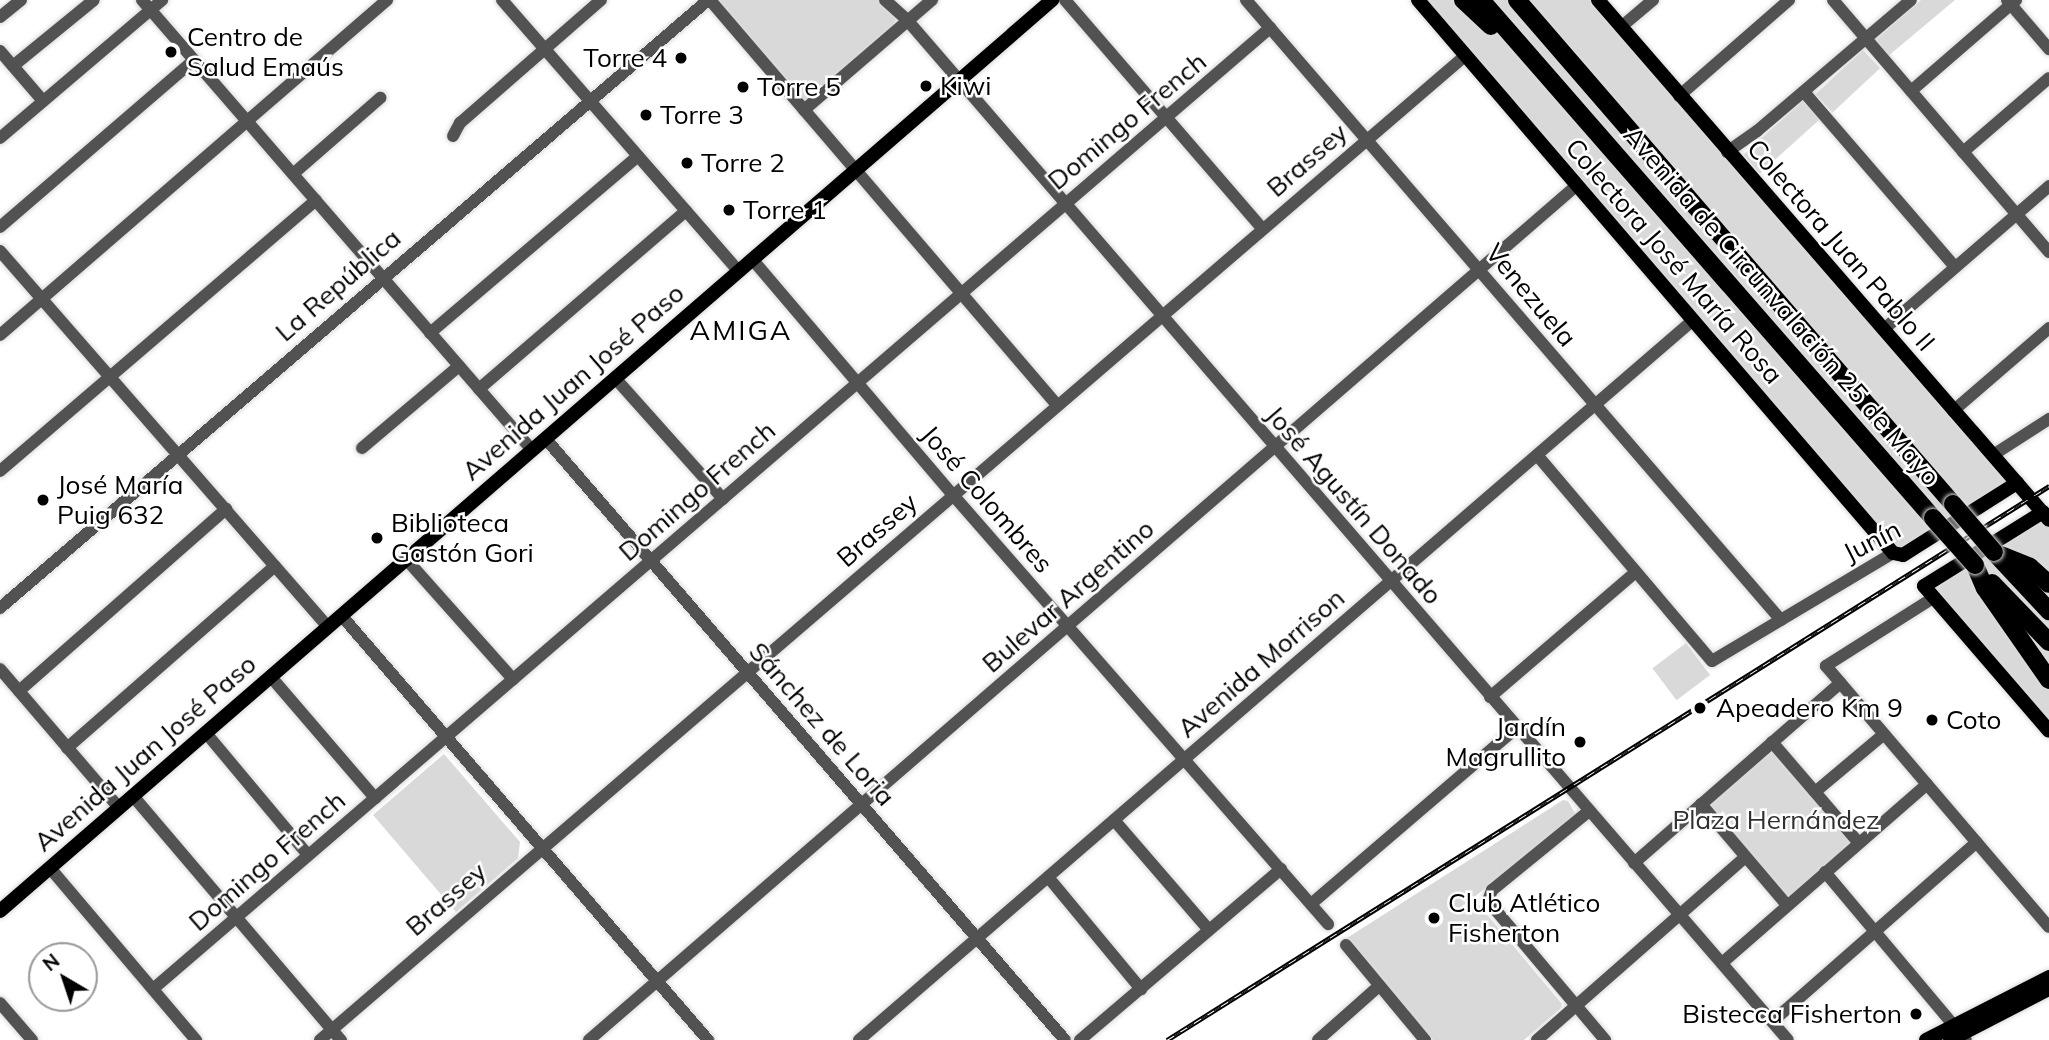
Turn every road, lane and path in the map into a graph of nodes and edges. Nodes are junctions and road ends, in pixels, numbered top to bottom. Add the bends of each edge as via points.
1 (21, 0) edge
2 (94, 0) edge
3 (162, 0) edge
4 (387, 0) edge
5 (502, 0) edge
6 (709, 0) edge
7 (885, 0) edge
8 (932, 0) edge
9 (1052, 0) edge
10 (1066, 0) edge
11 (1246, 0) edge
12 (1418, 0) edge
13 (1462, 0) edge
14 (1481, 0) edge
15 (1517, 0) edge
16 (1532, 0) edge
17 (1598, 0) edge
18 (1653, 0) edge
19 (1789, 0) edge
20 (1833, 0) edge
21 (1911, 0) edge
22 (597, 1) edge
23 (2011, 2) edge
24 (146, 5) edge
25 (0, 17) edge
26 (908, 22) junction
27 (1621, 27) junction
28 (1270, 28) junction
29 (1866, 39) junction
30 (545, 49) junction
31 (2049, 49) edge
32 (0, 51) edge
33 (1465, 55) junction
34 (194, 60) junction
35 (13, 66) junction
36 (1543, 73) junction
37 (2049, 78) edge
38 (960, 83) junction
39 (1911, 91) junction
40 (1596, 92) junction
41 (1804, 92) junction
42 (1679, 96) junction
43 (380, 98) dead end
44 (589, 100) junction
45 (43, 101) junction
46 (804, 110) junction
47 (1167, 118) junction
48 (247, 121) junction
49 (453, 136) dead end
50 (0, 138) edge
51 (1367, 138) junction
52 (1727, 152) junction
53 (1963, 152) junction
54 (638, 156) junction
55 (855, 172) junction
56 (293, 174) junction
57 (1577, 186) junction
58 (2049, 186) edge
59 (316, 200) junction
60 (1065, 204) junction
61 (686, 211) junction
62 (2017, 214) junction
63 (0, 227) edge
64 (1262, 228) junction
65 (0, 251) edge
66 (2049, 252) edge
67 (752, 259) junction
68 (1955, 267) junction
69 (1480, 269) junction
70 (738, 271) junction
71 (383, 278) junction
72 (960, 295) junction
73 (42, 299) junction
74 (1161, 315) junction
75 (1693, 320) junction
76 (2049, 327) edge
77 (1883, 330) junction
78 (430, 333) junction
79 (0, 335) edge
80 (459, 366) junction
81 (110, 377) junction
82 (615, 378) junction
83 (858, 383) junction
84 (479, 389) junction
85 (1057, 405) junction
86 (1595, 405) junction
87 (1953, 411) junction
88 (2049, 419) edge
89 (545, 438) junction
90 (1274, 447) junction
91 (362, 449) dead end
92 (531, 450) junction
93 (177, 454) junction
94 (1536, 455) junction
95 (1993, 455) junction
96 (0, 471) edge
97 (2017, 483) junction
98 (953, 495) junction
99 (723, 499) junction
100 (226, 509) junction
101 (2045, 511) edge
102 (1994, 552) junction
103 (1893, 553) junction
104 (406, 559) junction
105 (651, 560) junction
106 (1975, 565) junction
107 (275, 566) junction
108 (1636, 572) junction
109 (1390, 582) junction
110 (2049, 584) edge
111 (1928, 592) junction
112 (0, 608) edge
113 (2049, 611) edge
114 (341, 615) junction
115 (1782, 620) junction
116 (1068, 626) junction
117 (328, 627) junction
118 (2049, 642) edge
119 (0, 669) edge
120 (746, 671) junction
121 (271, 677) junction
122 (513, 679) junction
123 (2049, 680) edge
124 (1840, 684) junction
125 (19, 691) junction
126 (1490, 697) junction
127 (1516, 728) junction
128 (2049, 731) edge
129 (206, 733) junction
130 (1884, 734) junction
131 (446, 737) junction
132 (1772, 741) junction
133 (67, 748) junction
134 (1184, 759) junction
135 (1927, 784) junction
136 (1815, 792) junction
137 (133, 796) junction
138 (375, 798) junction
139 (861, 804) junction
140 (1701, 804) junction
141 (119, 808) junction
142 (1588, 811) junction
143 (1114, 820) junction
144 (1977, 842) junction
145 (1859, 843) junction
146 (541, 847) junction
147 (308, 855) junction
148 (1745, 857) junction
149 (1634, 863) junction
150 (50, 868) junction
151 (1281, 869) junction
152 (1825, 873) junction
153 (1048, 877) junction
154 (1311, 904) junction
155 (1787, 905) junction
156 (0, 911) edge
157 (1680, 916) junction
158 (237, 917) junction
159 (1328, 924) dead end
160 (2049, 927) edge
161 (1209, 930) junction
162 (1875, 932) junction
163 (977, 938) junction
164 (1346, 945) dead end
165 (1722, 962) junction
166 (2049, 977) edge
167 (657, 981) junction
168 (1380, 986) junction
169 (153, 989) junction
170 (1141, 989) junction
171 (2049, 989) edge
172 (0, 1003) edge
173 (1576, 1006) junction
174 (1773, 1021) junction
175 (332, 1029) junction
176 (1957, 1035) edge
177 (32, 1040) edge
178 (196, 1040) edge
179 (320, 1040) edge
180 (341, 1040) edge
181 (589, 1040) edge
182 (708, 1040) edge
183 (859, 1040) edge
184 (1065, 1040) edge
185 (1080, 1040) edge
186 (1318, 1040) edge
187 (1425, 1040) edge
188 (1537, 1040) edge
189 (1605, 1040) edge
190 (1788, 1040) edge
191 (1926, 1040) edge

1 - 25 street
2 - 35 street
3 - 24 street
4 - 48 street
5 - 30 street
6 - 44 street, La República
6 - 46 street
7 - 26 street, José Agustín Donado
8 - 26 street
9 - 38 main road, Avenida Juan José Paso
10 - 47 street
11 - 28 street, Venezuela
12 - 33 main road, Colectora José María Rosa
13 - 36 highway
14 - 36 highway, Avenida de Circunvalación 25 de Mayo
15 - 40 highway, Avenida de Circunvalación 25 de Mayo
16 - 40 highway
17 - 27 main road, Colectora Juan Pablo II
18 - 27 street
19 - 42 street
20 - 29 street
21 - 29 street
22 - 30 street
23 - 31 street
23 - 39 street
24 - 34 street
24 - 45 street
26 - 38 street, José Agustín Donado
26 - 46 street
27 - 42 main road, Colectora Juan Pablo II
28 - 47 street, Domingo French
28 - 51 street, Venezuela
29 - 39 street
29 - 41 street
30 - 44 street
30 - 49 street via 460,123
32 - 35 street
33 - 51 street, Brassey
33 - 57 main road, Colectora José María Rosa
34 - 48 street
34 - 63 street
35 - 45 street
36 - 106 highway, Avenida de Circunvalación 25 de Mayo, bridge
37 - 53 street
38 - 55 main road, Avenida Juan José Paso
38 - 60 street, José Agustín Donado
39 - 53 street
40 - 102 highway, Avenida de Circunvalación 25 de Mayo, bridge
41 - 52 street
41 - 68 street
42 - 52 main road, Colectora Juan Pablo II
43 - 56 street
44 - 54 street
44 - 71 street, La República
45 - 50 street
46 - 55 street
47 - 60 street, Domingo French
47 - 64 street
48 - 56 street
48 - 73 street
51 - 64 street, Brassey
51 - 69 street, Venezuela
52 - 77 main road, Colectora Juan Pablo II
53 - 62 street
54 - 61 street
54 - 78 street
55 - 67 main road, Avenida Juan José Paso
55 - 72 street
56 - 59 street
57 - 69 street, Bulevar Argentino
57 - 75 main road, Colectora José María Rosa
58 - 62 street
59 - 71 street
59 - 81 street
60 - 72 street, Domingo French
60 - 74 street, José Agustín Donado
61 - 70 street
61 - 84 street
62 - 66 street
62 - 68 street
64 - 74 street, Brassey
65 - 73 street
67 - 70 main road, Avenida Juan José Paso
67 - 83 street, José Colombres
68 - 77 street
69 - 86 street, Venezuela
69 - 90 street, Bulevar Argentino
70 - 82 main road, Avenida Juan José Paso
71 - 78 street
71 - 93 street, La República
72 - 83 street, Domingo French
72 - 85 street
73 - 79 street
73 - 81 street
74 - 85 street, Brassey
74 - 90 street, José Agustín Donado
75 - 86 street, Avenida Morrison
75 - 103 main road, Colectora José María Rosa
76 - 87 street
77 - 87 main road, Colectora Juan Pablo II
78 - 80 street
80 - 84 street
80 - 91 street
81 - 93 street
81 - 96 street
82 - 89 main road, Avenida Juan José Paso
82 - 99 street
83 - 98 street, José Colombres
83 - 99 street, Domingo French
84 - 92 street
85 - 98 street, Brassey
86 - 94 street, Avenida Morrison
86 - 115 street, Venezuela
87 - 95 main road, Colectora Juan Pablo II
88 - 95 street
89 - 92 main road, Avenida Juan José Paso
89 - 105 street, Sánchez de Loria
90 - 109 street, José Agustín Donado
90 - 116 street, Bulevar Argentino
92 - 104 main road, Avenida Juan José Paso
93 - 100 street
93 - 112 street, La República
94 - 108 street
94 - 109 street, Avenida Morrison
95 - 97 main road, Colectora Juan Pablo II
97 - 101 main road, Colectora Juan Pablo II
97 - 103 main road, Junín via 1903,555
98 - 116 street, José Colombres
98 - 120 street, Brassey
99 - 105 street, Domingo French
100 - 107 street
100 - 125 street
101 - 111 main road
102 - 110 highway via 2030,567
102 - 113 highway, Avenida de Circunvalación 25 de Mayo
103 - 115 street, Junín
104 - 114 main road, Avenida Juan José Paso
104 - 122 street
105 - 120 street, Sánchez de Loria
105 - 122 street, Domingo French
106 - 118 highway, Avenida de Circunvalación 25 de Mayo
106 - 123 highway via 1984,588
107 - 117 street
107 - 133 street
108 - 115 street, Junín via 1712,661
108 - 126 street
109 - 126 street, José Agustín Donado
109 - 134 street, Avenida Morrison
111 - 124 street via 1826,666
111 - 128 main road
114 - 117 main road, Avenida Juan José Paso
114 - 131 street
116 - 134 street, José Colombres
116 - 139 street, Bulevar Argentino
117 - 121 main road, Avenida Juan José Paso
119 - 125 street
120 - 139 street, Sánchez de Loria
120 - 146 street, Brassey
121 - 129 main road, Avenida Juan José Paso
121 - 138 street
122 - 131 street, Domingo French
124 - 130 street
124 - 132 street
125 - 133 street
126 - 127 street, José Agustín Donado
127 - 142 street, José Agustín Donado
127 - 154 street
129 - 137 main road, Avenida Juan José Paso
129 - 147 street
130 - 135 street
130 - 136 street
131 - 138 street, Domingo French
131 - 146 street
132 - 136 street
132 - 140 street
133 - 141 street
134 - 143 street, Avenida Morrison
134 - 151 street, José Colombres
135 - 144 street
135 - 145 street
136 - 145 street
137 - 141 main road, Avenida Juan José Paso
137 - 158 street
138 - 147 street, Domingo French
139 - 163 street, Sánchez de Loria
139 - 167 street, Bulevar Argentino
140 - 148 street
140 - 149 street
141 - 150 main road, Avenida Juan José Paso
142 - 149 street, José Agustín Donado
142 - 173 street via 1492,890 1488,901
143 - 153 street, Avenida Morrison
143 - 161 street
144 - 160 street
144 - 162 street
145 - 152 street
146 - 167 street
146 - 175 street, Brassey
147 - 158 street, Domingo French
148 - 155 street
148 - 157 street
149 - 157 street, José Agustín Donado
150 - 156 main road, Avenida Juan José Paso
150 - 169 street
151 - 154 street, José Colombres
151 - 161 street
152 - 155 street
152 - 162 street
153 - 163 street, Avenida Morrison
153 - 170 street
154 - 159 street, José Colombres
155 - 165 street
157 - 165 street, José Agustín Donado
157 - 173 street
158 - 169 street, Domingo French
158 - 175 street
161 - 170 street
162 - 174 street
162 - 176 street
163 - 183 street, Avenida Morrison
163 - 184 street, Sánchez de Loria
164 - 168 street
165 - 174 street, José Agustín Donado
166 - 176 main road
167 - 181 street, Bulevar Argentino
167 - 182 street
168 - 186 street
168 - 187 street
169 - 178 street
170 - 185 street
171 - 176 main road
172 - 177 street
173 - 188 street
173 - 189 street
174 - 190 street, José Agustín Donado
175 - 179 street, Brassey
175 - 180 street
176 - 191 main road

